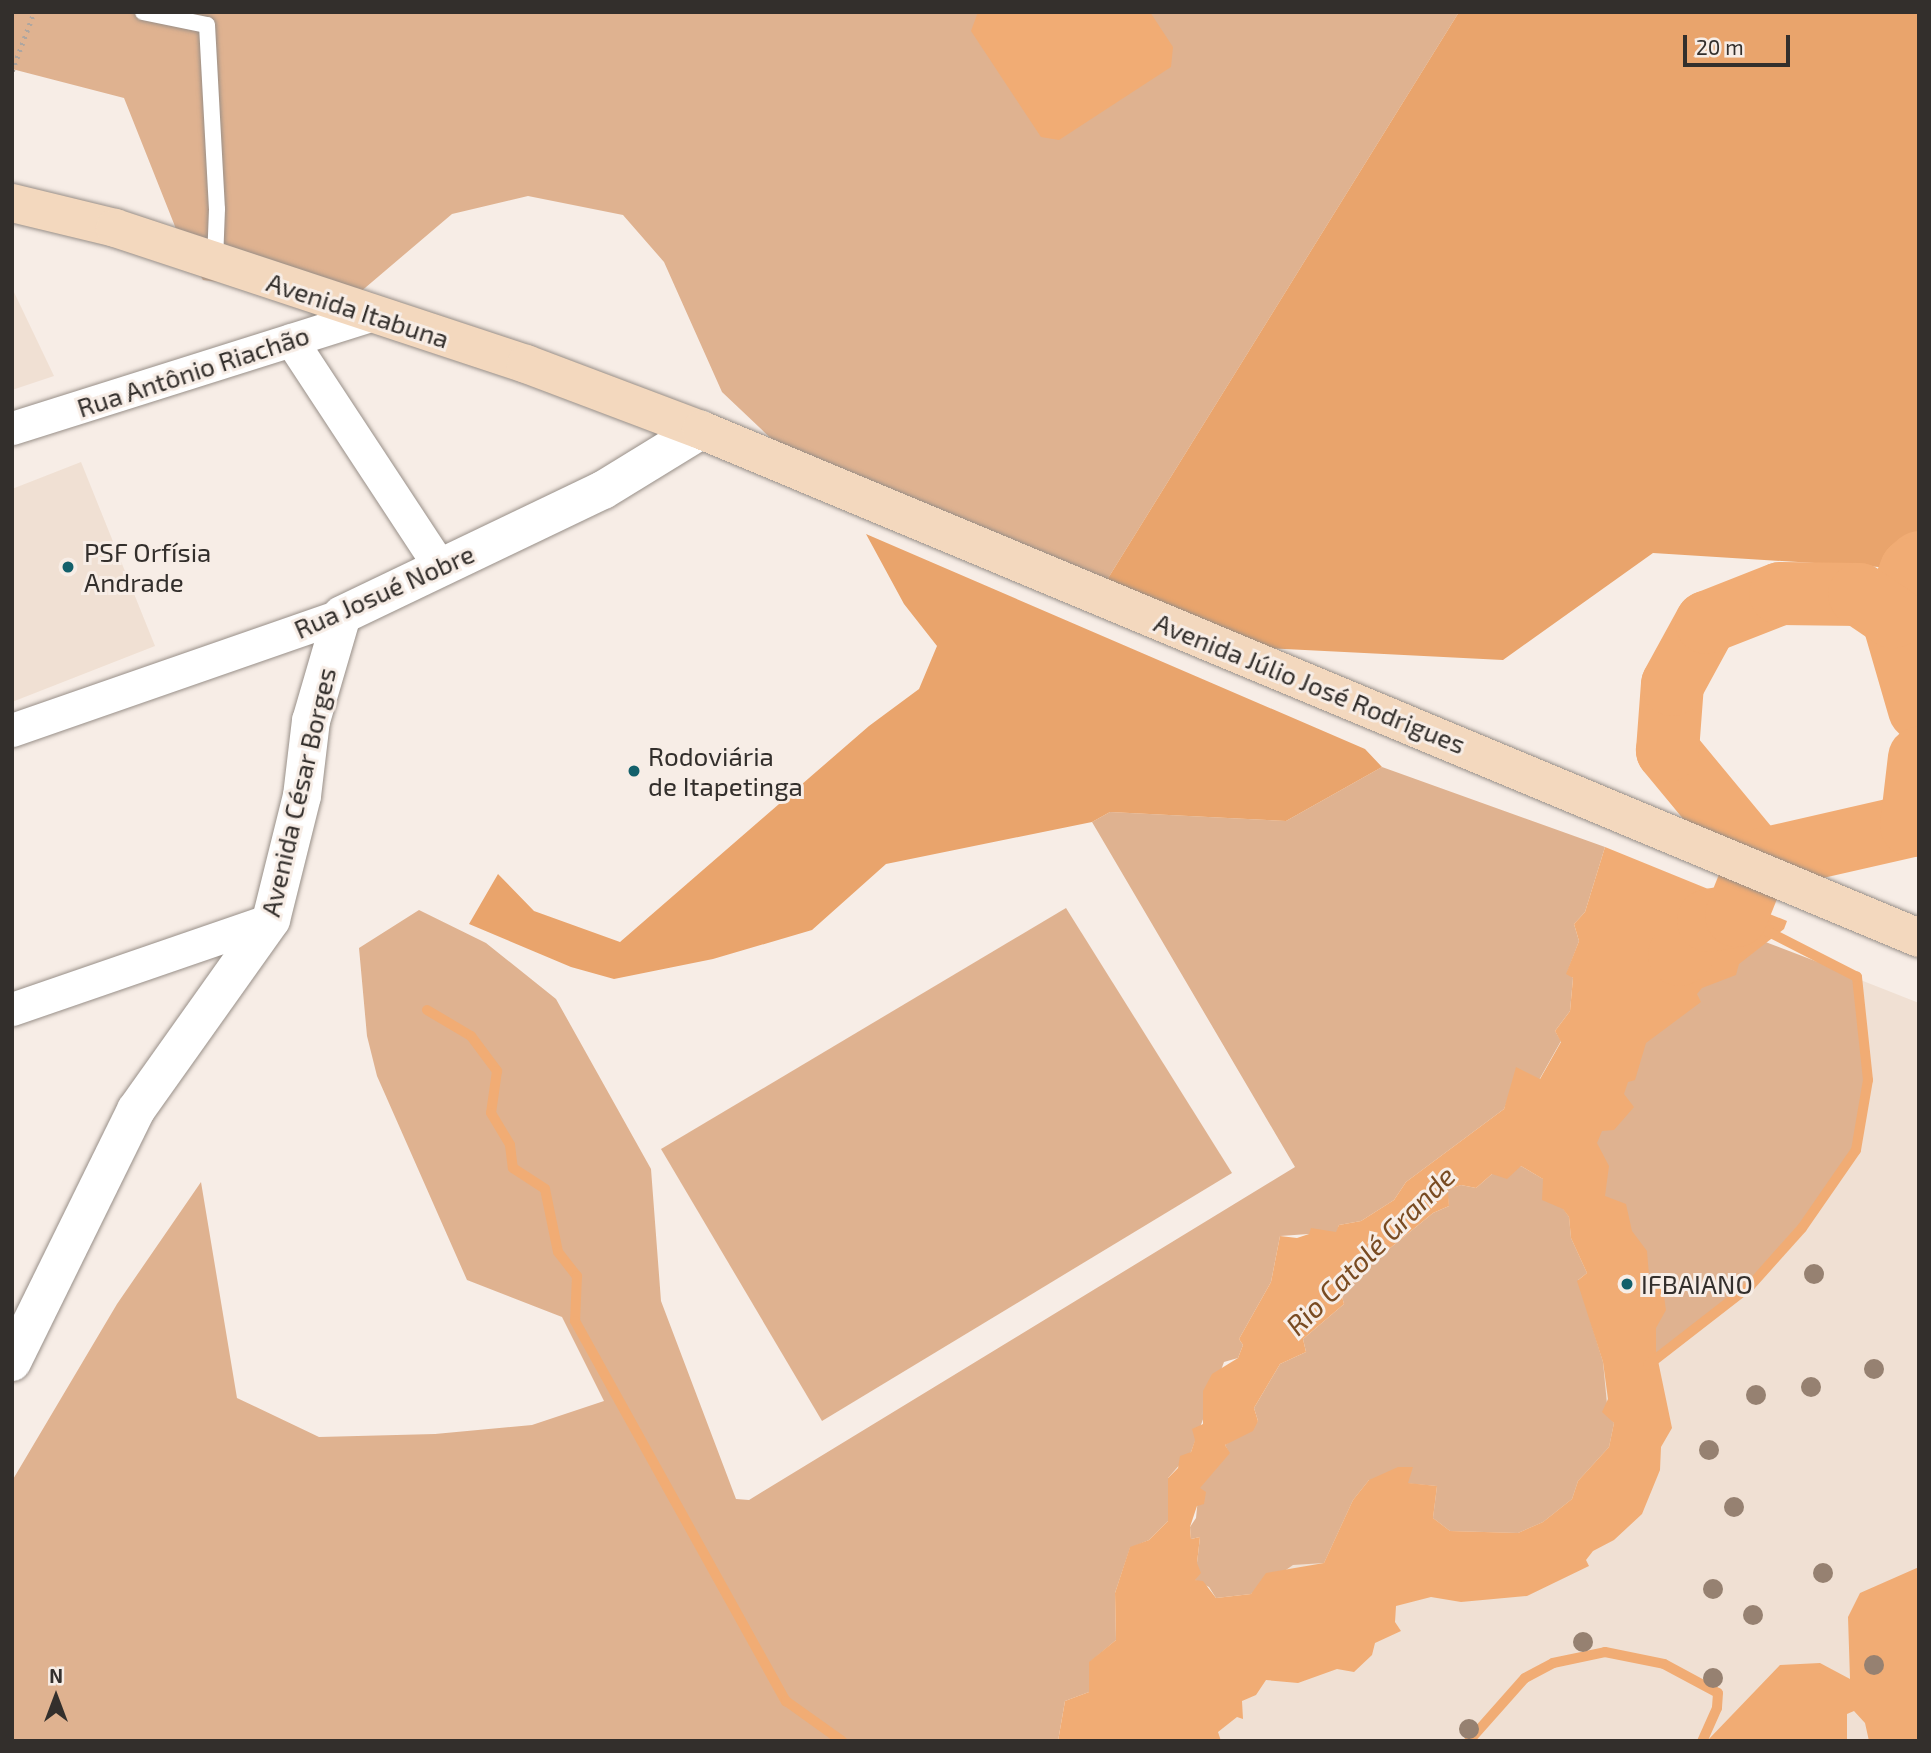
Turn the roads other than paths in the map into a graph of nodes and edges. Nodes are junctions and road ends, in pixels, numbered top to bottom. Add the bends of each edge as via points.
1 (143, 12) edge
2 (12, 203) edge
3 (215, 264) junction
4 (374, 314) junction
5 (291, 340) junction
6 (12, 428) edge
7 (701, 430) junction
8 (440, 567) junction
9 (342, 615) junction
10 (12, 730) edge
11 (271, 920) junction
12 (1904, 931) edge
13 (12, 1009) edge
14 (12, 1362) edge

1 - 3 lane via 207,25 217,209
2 - 3 main road, Avenida Itabuna via 115,228
3 - 4 main road, Avenida Itabuna
4 - 5 street, Rua Antônio Riachão
4 - 7 main road, Avenida Itabuna via 526,364
5 - 6 street, Rua Antônio Riachão
5 - 8 street
7 - 8 street, Rua Josué Nobre via 603,490
7 - 12 main road, Avenida Júlio José Rodrigues
8 - 9 street, Rua Josué Nobre
9 - 10 street, Rua Josué Nobre
9 - 11 street, Avenida César Borges via 311,721 302,796
11 - 13 street
11 - 14 street, Avenida César Borges via 136,1110

